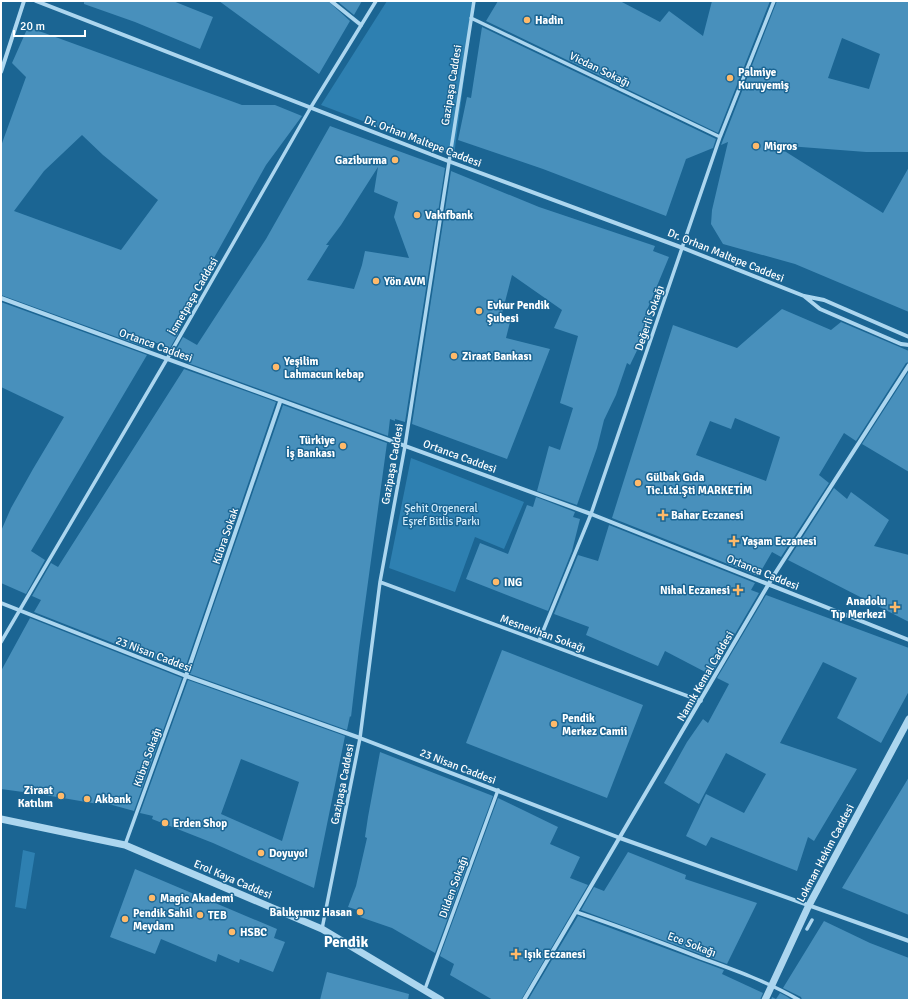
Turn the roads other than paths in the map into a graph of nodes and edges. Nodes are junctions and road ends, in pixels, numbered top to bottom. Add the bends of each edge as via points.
1 (24, 1) edge
2 (36, 1) edge
3 (330, 1) edge
4 (376, 1) edge
5 (474, 1) edge
6 (774, 1) edge
7 (471, 18) junction
8 (361, 25) junction
9 (1, 72) edge
10 (311, 107) junction
11 (720, 137) junction
12 (448, 161) junction
13 (683, 248) junction
14 (804, 296) junction
15 (1, 298) edge
16 (909, 337) edge
17 (909, 345) edge
18 (167, 359) junction
19 (909, 365) edge
20 (280, 402) junction
21 (405, 446) junction
22 (591, 514) junction
23 (380, 582) junction
24 (769, 584) junction
25 (1, 603) edge
26 (20, 610) junction
27 (909, 640) edge
28 (539, 641) junction
29 (1, 642) edge
30 (186, 676) junction
31 (701, 701) junction
32 (909, 719) edge
33 (360, 738) junction
34 (498, 790) junction
35 (1, 819) edge
36 (620, 838) junction
37 (125, 845) junction
38 (808, 907) junction
39 (576, 912) junction
40 (812, 920) dead end
41 (807, 929) dead end
42 (322, 930) junction
43 (909, 942) edge
44 (772, 985) junction
45 (425, 989) junction
46 (441, 1000) edge
47 (524, 1000) edge
48 (765, 1000) edge
49 (799, 1000) edge

1 - 9 street
2 - 10 street, Dr. Orhan Maltepe Caddesi
3 - 8 street
4 - 8 street, İsmetpaşa Caddesi
5 - 7 street, Gazipaşa Caddesi
6 - 11 street, Değerli Sokağı
7 - 11 street, Vicdan Sokağı
7 - 12 street, Gazipaşa Caddesi
8 - 10 street, İsmetpaşa Caddesi
10 - 12 street, Dr. Orhan Maltepe Caddesi
10 - 18 street, İsmetpaşa Caddesi
11 - 13 street, Değerli Sokağı
12 - 13 street, Dr. Orhan Maltepe Caddesi
12 - 21 street, Gazipaşa Caddesi
13 - 14 street, Dr. Orhan Maltepe Caddesi
13 - 22 street, Değerli Sokağı
14 - 16 street via 824,300
14 - 17 street via 820,309 901,344
15 - 18 street, Ortanca Caddesi
18 - 20 street, Ortanca Caddesi
18 - 26 street, İsmetpaşa Caddesi
19 - 24 street, Namık Kemal Caddesi
20 - 21 street, Ortanca Caddesi
20 - 30 street, Kübra Sokak
21 - 22 street, Ortanca Caddesi
21 - 23 street, Gazipaşa Caddesi
22 - 24 street, Ortanca Caddesi
22 - 28 street, Değerli Sokağı
23 - 28 street, Mesnevihan Sokağı
23 - 33 street, Gazipaşa Caddesi
24 - 27 street, Ortanca Caddesi
24 - 31 street, Namık Kemal Caddesi
25 - 26 street, 23 Nisan Caddesi
26 - 29 street, İsmetpaşa Caddesi
26 - 30 street, 23 Nisan Caddesi
28 - 31 street, Mesnevihan Sokağı
30 - 33 street, 23 Nisan Caddesi
30 - 37 street, Kübra Sokağı
31 - 36 street, Namık Kemal Caddesi
32 - 38 street, Lokman Hekim Caddesi
33 - 34 street, 23 Nisan Caddesi
33 - 42 street, Gazipaşa Caddesi
34 - 36 street, 23 Nisan Caddesi
34 - 45 street, Dilden Sokağı
35 - 37 street, Erol Kaya Caddesi
36 - 38 street, 23 Nisan Caddesi
36 - 39 street, Namık Kemal Caddesi
37 - 42 street, Erol Kaya Caddesi
38 - 43 street, 23 Nisan Caddesi
38 - 44 street, Lokman Hekim Caddesi
39 - 44 street, Ece Sokağı via 636,932
39 - 47 street, Namık Kemal Caddesi
40 - 41 street
42 - 45 street, Erol Kaya Caddesi
44 - 48 street, Lokman Hekim Caddesi
44 - 49 street, Ece Sokağı
45 - 46 street, Erol Kaya Caddesi

